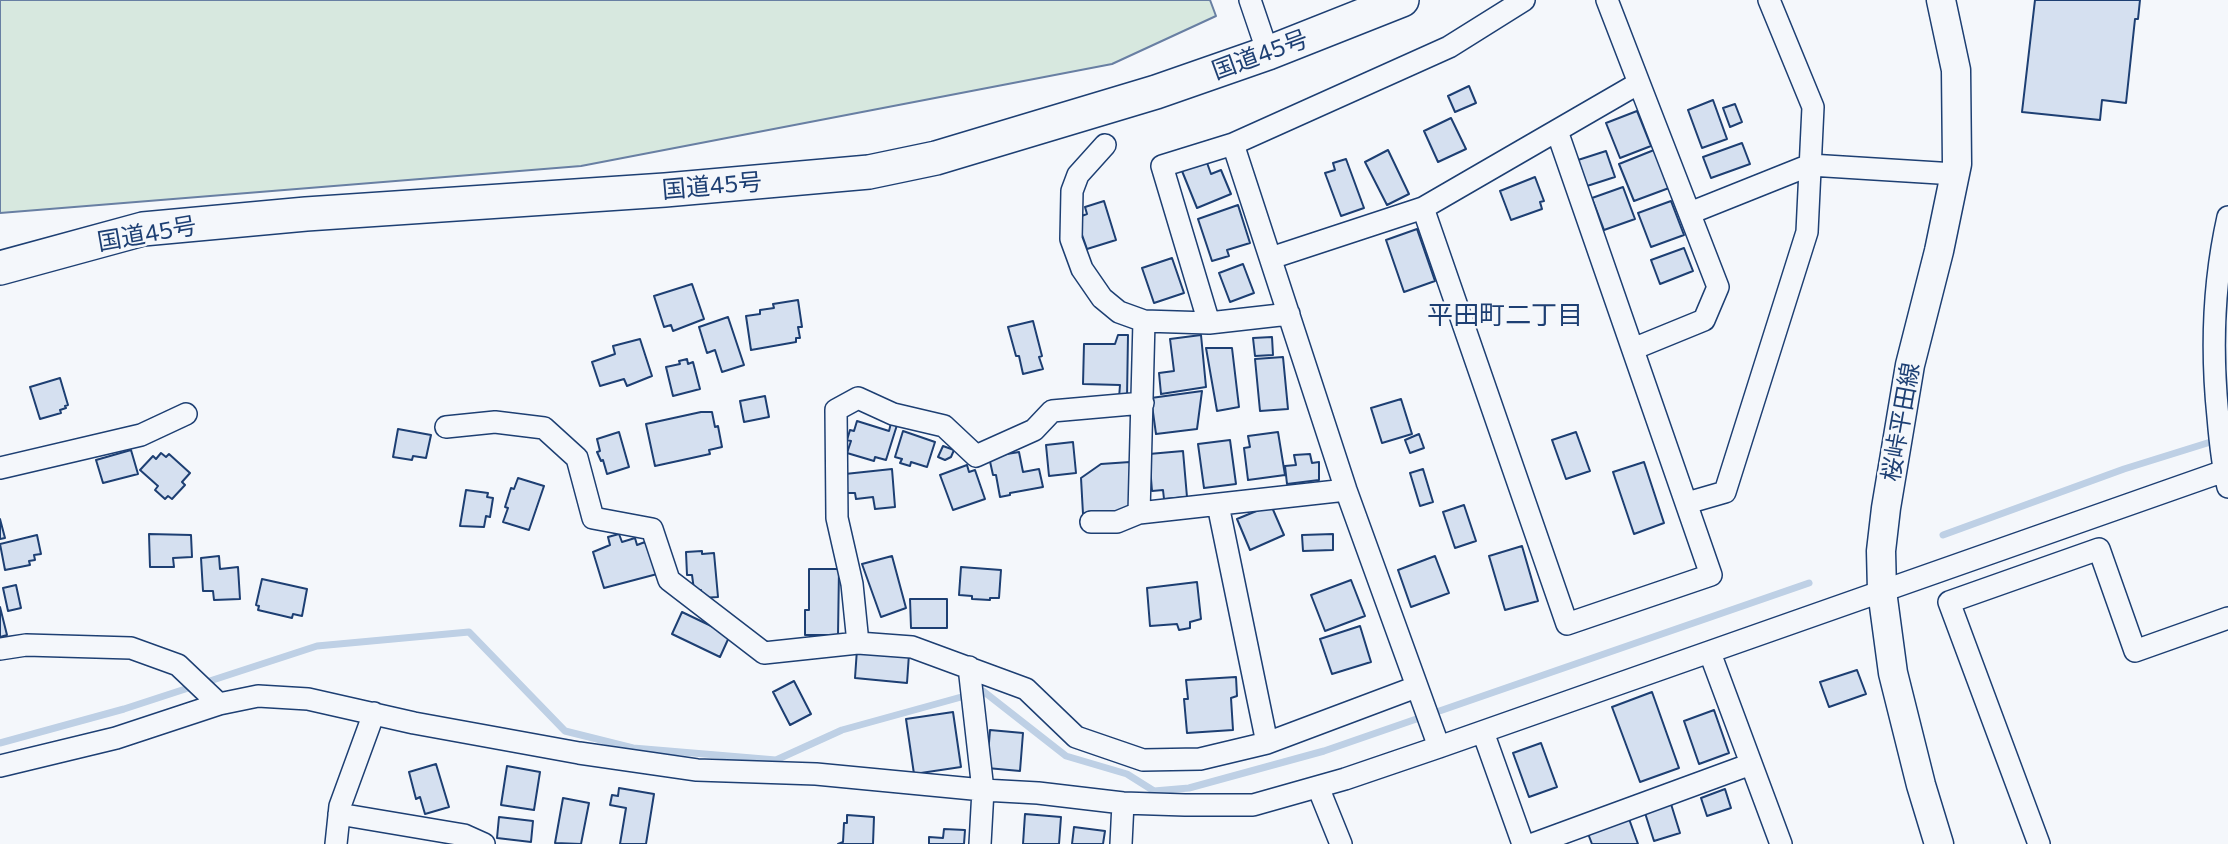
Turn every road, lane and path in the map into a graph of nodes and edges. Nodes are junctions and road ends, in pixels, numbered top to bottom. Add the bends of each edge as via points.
1 (1250, 0) edge
2 (1402, 0) edge
3 (1524, 0) edge
4 (1607, 0) edge
5 (1769, 0) edge
6 (1941, 0) edge
7 (1268, 53) junction
8 (1639, 83) junction
9 (1558, 131) junction
10 (1233, 144) junction
11 (1105, 145) dead end
12 (1810, 164) junction
13 (1955, 174) junction
14 (1423, 208) junction
15 (1690, 213) junction
16 (2228, 217) edge
17 (1271, 258) junction
18 (0, 268) edge
19 (1289, 314) junction
20 (1144, 321) junction
21 (1209, 323) junction
22 (1633, 349) junction
23 (1143, 403) junction
24 (186, 414) dead end
25 (446, 427) dead end
26 (0, 468) edge
27 (2227, 477) edge
28 (1346, 490) junction
29 (1687, 503) junction
30 (1218, 505) junction
31 (1139, 513) junction
32 (1091, 522) dead end
33 (1882, 591) junction
34 (2228, 618) edge
35 (858, 643) junction
36 (0, 649) edge
37 (1710, 653) junction
38 (970, 674) junction
39 (1419, 696) junction
40 (215, 700) junction
41 (374, 713) junction
42 (1483, 732) junction
43 (1267, 743) junction
44 (1439, 747) junction
45 (1752, 764) junction
46 (0, 766) edge
47 (1318, 787) junction
48 (983, 790) junction
49 (1123, 803) junction
50 (339, 814) junction
51 (336, 844) edge
52 (485, 844) edge
53 (980, 844) edge
54 (1121, 844) edge
55 (1341, 844) edge
56 (1523, 844) edge
57 (1533, 844) edge
58 (1781, 844) edge
59 (1939, 844) edge
60 (2039, 844) edge

1 - 7 street
2 - 7 highway, 国道45号
3 - 10 street via 1449,47
4 - 8 street
5 - 12 street via 1813,107
6 - 13 main road, 桜峠平田線 via 1955,70
7 - 18 highway, 国道45号 via 936,158 869,172 143,229
8 - 9 street
8 - 15 street
9 - 14 street
9 - 22 street
10 - 17 street
10 - 21 street via 1162,166
11 - 20 street via 1078,175 1072,191 1071,239 1082,269 1102,298 1119,312
12 - 13 street
12 - 15 street
12 - 29 street via 1807,232 1725,492
13 - 33 main road, 桜峠平田線 via 1910,365 1886,508
14 - 17 street
14 - 29 street via 1567,624 1711,575
15 - 22 street via 1718,287 1704,320
16 - 27 street via 2213,327 2218,419
17 - 19 street
19 - 21 street
19 - 28 street
20 - 21 street
20 - 23 street
22 - 29 street
23 - 31 street
23 - 35 street via 1052,411 1034,430 976,456 944,426 893,414 858,398 836,410 837,518 852,584
24 - 26 street via 141,435
25 - 35 street via 495,422 544,428 577,458 593,518 652,529 669,580 764,653
27 - 33 street
28 - 30 street
28 - 39 street
30 - 31 street
30 - 43 street
31 - 32 street via 1117,522
33 - 37 street
33 - 59 main road, 桜峠平田線 via 1893,673
34 - 60 street via 2135,651 2099,549 1949,603
35 - 38 street via 912,648
36 - 40 street via 26,645 131,648 177,665
37 - 42 street
37 - 45 street
38 - 43 street via 1026,689 1076,737 1143,760 1200,759
38 - 48 street
39 - 43 street
39 - 44 street
40 - 41 street via 258,696 308,699
40 - 46 street via 116,738
41 - 48 street via 579,753 697,770 816,774
41 - 50 street
42 - 44 street
42 - 56 street
44 - 47 street
45 - 57 street
45 - 58 street
47 - 49 street via 1253,805
47 - 55 street
48 - 49 street
48 - 53 street
49 - 54 street
50 - 51 street
50 - 52 street via 464,835

